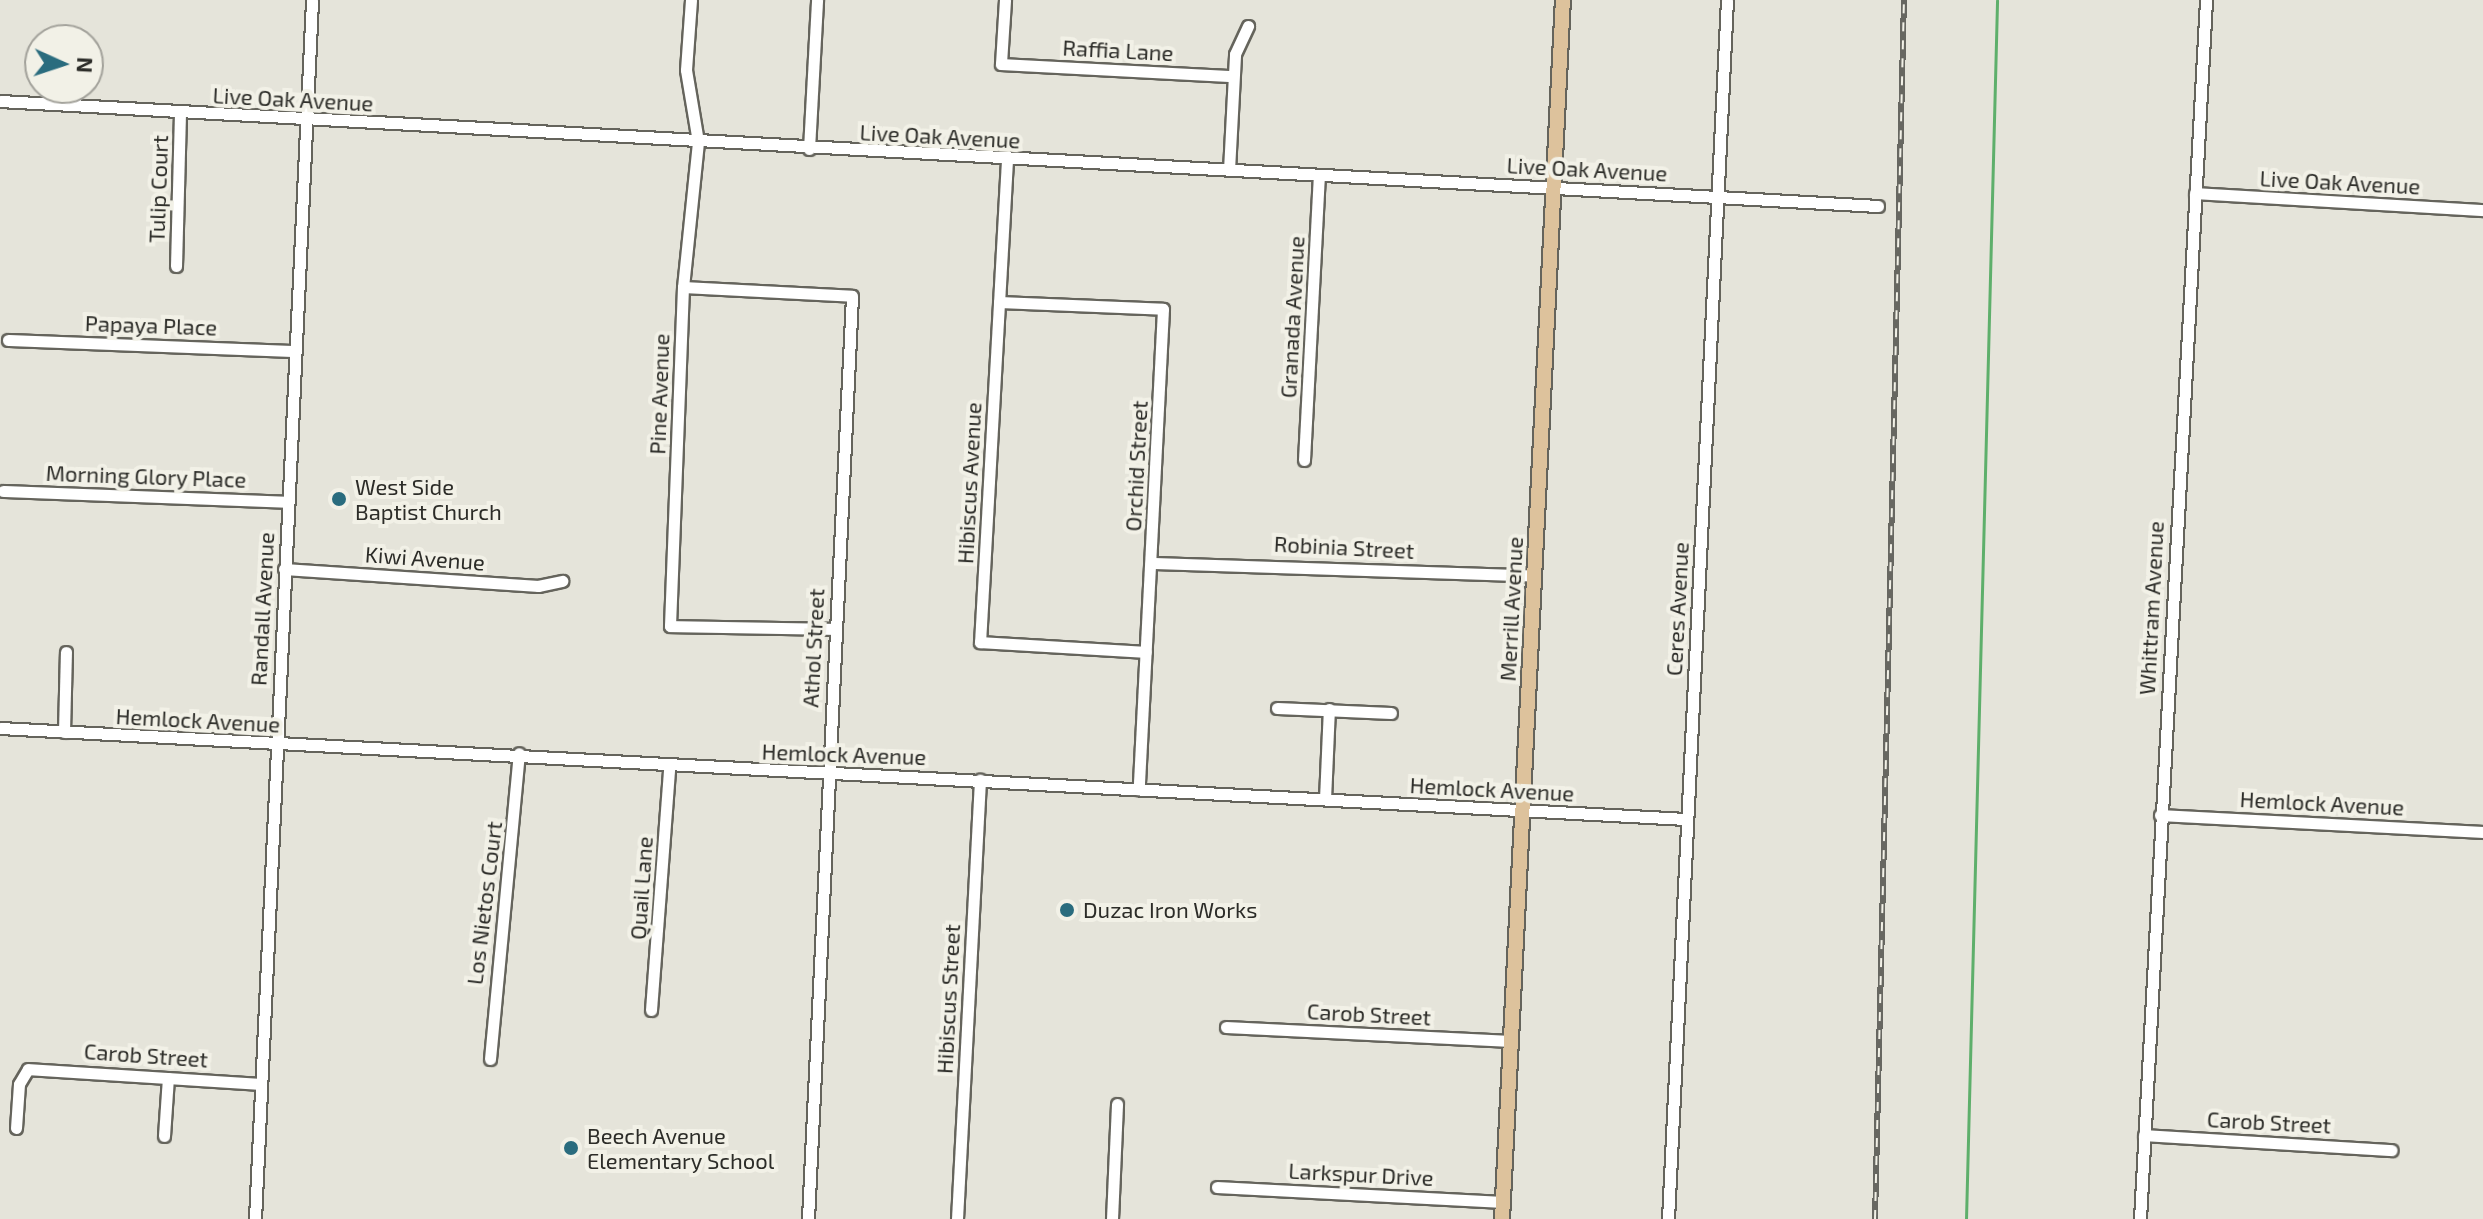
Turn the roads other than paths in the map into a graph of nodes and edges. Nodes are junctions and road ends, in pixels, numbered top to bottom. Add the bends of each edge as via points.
1 (312, 0) edge
2 (691, 0) edge
3 (817, 0) edge
4 (1005, 0) edge
5 (1563, 0) edge
6 (1727, 0) edge
7 (2206, 0) edge
8 (1248, 26) dead end
9 (1233, 76) junction
10 (0, 101) edge
11 (180, 113) junction
12 (305, 120) junction
13 (698, 142) junction
14 (809, 149) junction
15 (1007, 160) junction
16 (1229, 170) junction
17 (1319, 177) junction
18 (1554, 187) junction
19 (2195, 193) junction
20 (1717, 197) junction
21 (1878, 206) dead end
22 (2483, 210) edge
23 (176, 266) dead end
24 (683, 287) junction
25 (999, 302) junction
26 (8, 340) dead end
27 (293, 351) junction
28 (1304, 460) dead end
29 (3, 491) dead end
30 (287, 502) junction
31 (1152, 563) junction
32 (284, 569) junction
33 (1534, 576) junction
34 (562, 581) dead end
35 (834, 629) junction
36 (66, 652) dead end
37 (1146, 652) junction
38 (1277, 708) dead end
39 (1329, 709) junction
40 (1391, 713) dead end
41 (0, 728) edge
42 (64, 732) junction
43 (276, 745) junction
44 (519, 753) junction
45 (669, 768) junction
46 (826, 772) junction
47 (980, 780) junction
48 (1139, 789) junction
49 (1325, 799) junction
50 (1523, 810) junction
51 (2160, 815) junction
52 (1687, 819) junction
53 (2483, 832) edge
54 (651, 1010) dead end
55 (1226, 1027) dead end
56 (1511, 1041) junction
57 (490, 1059) dead end
58 (168, 1078) junction
59 (260, 1084) junction
60 (1117, 1104) dead end
61 (16, 1128) dead end
62 (2144, 1135) junction
63 (164, 1136) dead end
64 (2392, 1150) dead end
65 (1217, 1187) dead end
66 (1503, 1202) junction
67 (255, 1219) edge
68 (808, 1219) edge
69 (957, 1219) edge
70 (1112, 1219) edge
71 (1502, 1219) edge
72 (1668, 1219) edge
73 (2140, 1219) edge

1 - 12 street, Randall Avenue
2 - 13 street, Pine Avenue via 686,70
3 - 14 street
4 - 9 street, Raffia Lane via 1001,64
5 - 18 main road, Merrill Avenue
6 - 20 street, Ceres Avenue
7 - 19 street, Whittram Avenue
8 - 9 street
9 - 16 street
10 - 11 street, Live Oak Avenue
11 - 12 street, Live Oak Avenue
11 - 23 street, Tulip Court
12 - 13 street, Live Oak Avenue
12 - 27 street, Randall Avenue
13 - 14 street, Live Oak Avenue
13 - 24 street, Pine Avenue
14 - 15 street, Live Oak Avenue
15 - 16 street, Live Oak Avenue
15 - 25 street, Hibiscus Avenue
16 - 17 street, Live Oak Avenue
17 - 18 street, Live Oak Avenue
17 - 28 street, Granada Avenue
18 - 20 street, Live Oak Avenue
18 - 33 main road, Merrill Avenue
19 - 22 street, Live Oak Avenue
19 - 51 street, Whittram Avenue
20 - 21 street, Live Oak Avenue
20 - 52 street, Ceres Avenue
24 - 35 street, Athol Street via 852,296
24 - 35 street, Pine Avenue via 670,626
25 - 31 street, Orchid Street via 1163,309
25 - 37 street, Hibiscus Avenue via 980,642
26 - 27 street, Papaya Place
27 - 30 street, Randall Avenue
29 - 30 street, Morning Glory Place
30 - 32 street, Randall Avenue
31 - 33 street, Robinia Street
31 - 37 street, Orchid Street
32 - 34 street, Kiwi Avenue via 538,586
32 - 43 street, Randall Avenue
33 - 50 main road, Merrill Avenue
35 - 46 street, Athol Street
36 - 42 street
37 - 48 street, Orchid Street
38 - 39 street
39 - 40 street
39 - 49 street
41 - 42 street, Hemlock Avenue
42 - 43 street, Hemlock Avenue
43 - 44 street, Hemlock Avenue
43 - 59 street, Randall Avenue
44 - 45 street, Hemlock Avenue
44 - 57 street, Los Nietos Court
45 - 46 street, Hemlock Avenue
45 - 54 street, Quail Lane
46 - 47 street, Hemlock Avenue
46 - 68 street, Athol Street
47 - 48 street, Hemlock Avenue
47 - 69 street, Hibiscus Street
48 - 49 street, Hemlock Avenue
49 - 50 street, Hemlock Avenue
50 - 52 street, Hemlock Avenue
50 - 56 main road, Merrill Avenue
51 - 53 street, Hemlock Avenue
51 - 62 street, Whittram Avenue
52 - 72 street, Ceres Avenue
55 - 56 street, Carob Street
56 - 66 main road, Merrill Avenue
58 - 59 street, Carob Street
58 - 61 street, Carob Street via 28,1069 19,1084
58 - 63 street
59 - 67 street, Randall Avenue
60 - 70 street
62 - 64 street, Carob Street
62 - 73 street, Whittram Avenue
65 - 66 street, Larkspur Drive
66 - 71 main road, Merrill Avenue

